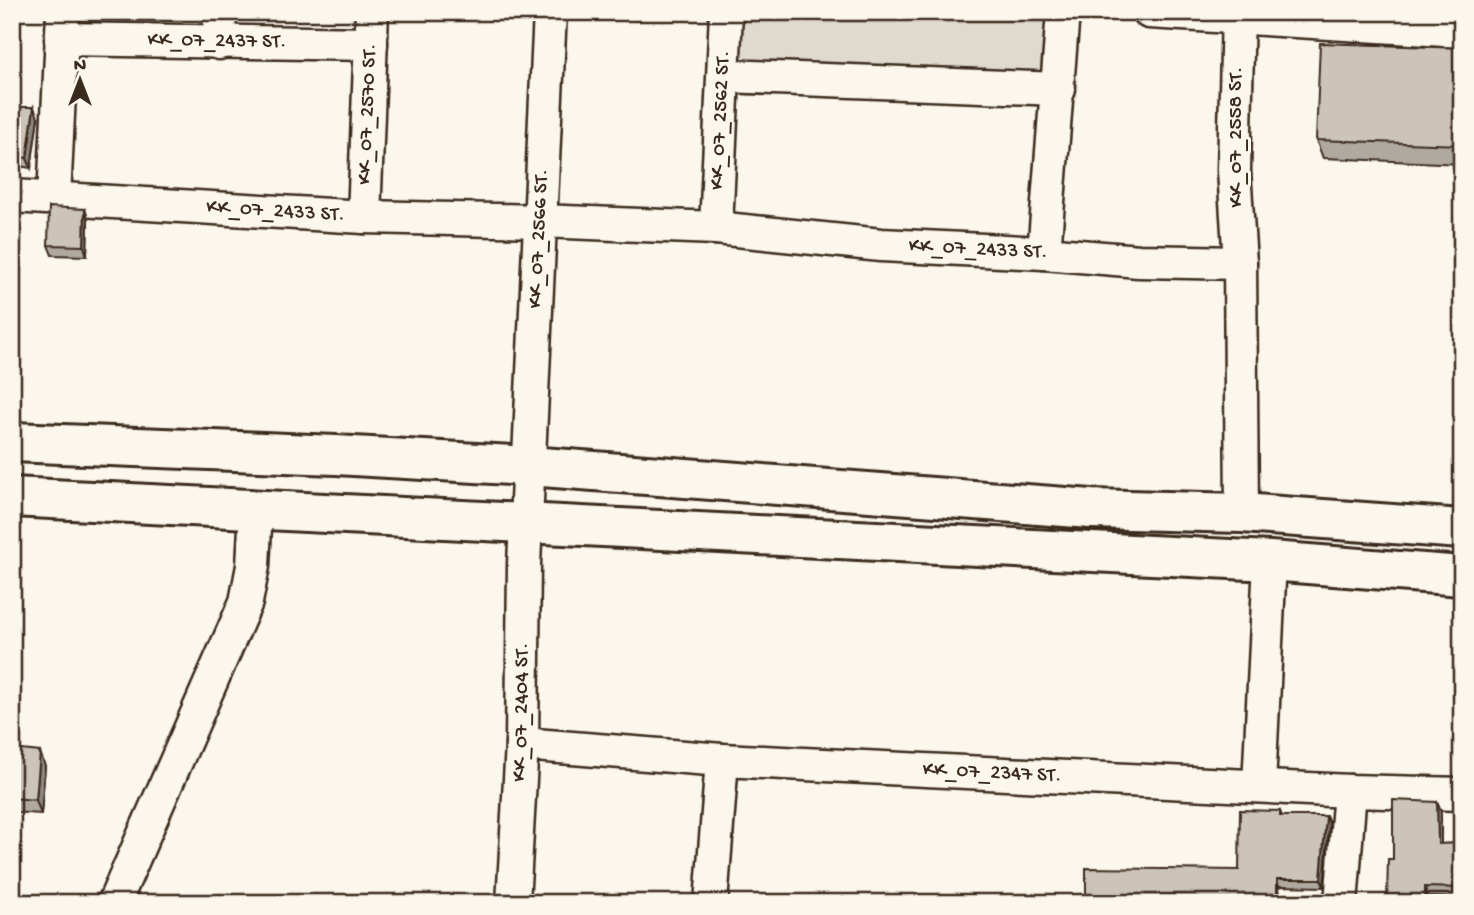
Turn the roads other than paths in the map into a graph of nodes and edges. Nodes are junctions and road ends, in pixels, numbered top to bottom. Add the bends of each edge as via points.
1 (372, 12) edge
2 (550, 12) edge
3 (726, 12) edge
4 (1063, 12) edge
5 (1149, 12) edge
6 (1238, 15) edge
7 (62, 25) edge
8 (219, 27) edge
9 (1462, 31) edge
10 (370, 44) junction
11 (724, 76) junction
12 (1059, 89) junction
13 (12, 196) edge
14 (54, 198) junction
15 (364, 217) junction
16 (540, 221) junction
17 (716, 228) junction
18 (1044, 253) junction
19 (1240, 263) junction
20 (12, 442) edge
21 (529, 466) junction
22 (12, 496) edge
23 (256, 508) junction
24 (1242, 513) junction
25 (1321, 519) junction
26 (526, 523) junction
27 (1462, 529) edge
28 (1270, 561) junction
29 (1317, 564) junction
30 (1462, 576) edge
31 (522, 744) junction
32 (722, 760) junction
33 (1259, 786) junction
34 (1350, 791) junction
35 (1462, 794) edge
36 (114, 903) edge
37 (513, 903) edge
38 (711, 903) edge
39 (1341, 903) edge

1 - 10 street, KK_07_2570 ST.
2 - 16 street, KK_07_2566 ST.
3 - 11 street, KK_07_2562 ST.
4 - 12 street
5 - 6 street
6 - 9 street
6 - 19 street, KK_07_2558 ST. via 1234,170
7 - 8 street, KK_07_2437 ST.
7 - 14 street
8 - 10 street, KK_07_2437 ST.
10 - 15 street, KK_07_2570 ST.
11 - 12 street
11 - 17 street, KK_07_2562 ST.
12 - 18 street
13 - 14 street, KK_07_2433 ST.
14 - 15 street, KK_07_2433 ST.
15 - 16 street, KK_07_2433 ST.
16 - 17 street, KK_07_2433 ST.
16 - 21 street, KK_07_2566 ST.
17 - 18 street, KK_07_2433 ST. via 881,245
18 - 19 street, KK_07_2433 ST.
19 - 24 street, KK_07_2558 ST.
20 - 21 street
21 - 24 street via 1091,509
21 - 26 street, KK_07_2566 ST.
22 - 23 street
23 - 26 street
23 - 36 street via 246,602
24 - 25 street
25 - 27 street
25 - 29 street
26 - 28 street
26 - 31 street, KK_07_2404 ST.
28 - 29 street
28 - 33 street
29 - 30 street
31 - 32 street, KK_07_2347 ST.
31 - 37 street, KK_07_2404 ST.
32 - 33 street, KK_07_2347 ST.
32 - 38 street
33 - 34 street, KK_07_2347 ST.
34 - 35 street, KK_07_2347 ST.
34 - 39 street

